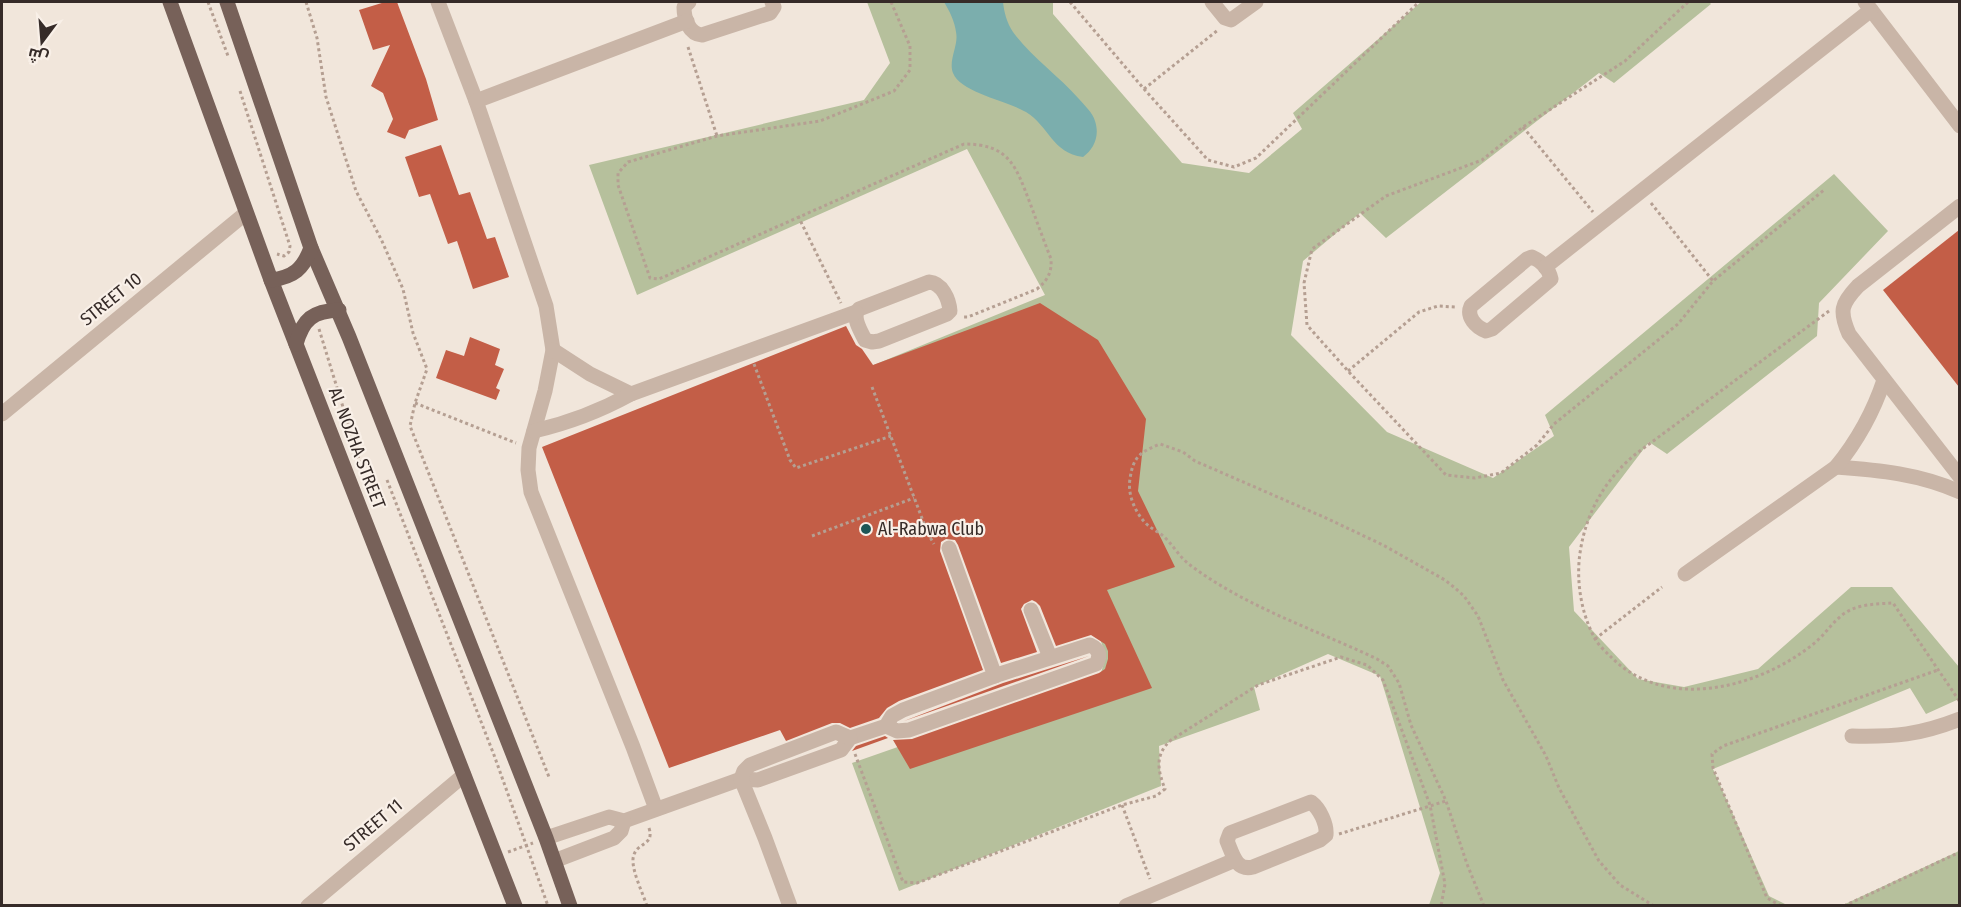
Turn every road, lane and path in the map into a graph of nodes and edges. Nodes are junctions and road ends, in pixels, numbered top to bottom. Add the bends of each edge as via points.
1 (170, 2) edge
2 (208, 2) edge
3 (227, 2) edge
4 (306, 2) edge
5 (438, 2) edge
6 (689, 2) edge
7 (772, 2) edge
8 (891, 2) edge
9 (1070, 2) edge
10 (1212, 2) edge
11 (1256, 2) edge
12 (1419, 2) edge
13 (1868, 6) edge
14 (1231, 20) junction
15 (683, 22) junction
16 (228, 56) dead end
17 (239, 89) dead end
18 (1144, 89) junction
19 (476, 101) junction
20 (1959, 126) edge
21 (1523, 127) dead end
22 (717, 136) junction
23 (1641, 191) junction
24 (1959, 206) edge
25 (246, 213) junction
26 (798, 216) junction
27 (1602, 223) junction
28 (311, 248) junction
29 (275, 251) dead end
30 (1545, 267) junction
31 (271, 280) junction
32 (1713, 281) dead end
33 (339, 310) junction
34 (1468, 312) junction
35 (852, 314) junction
36 (947, 314) junction
37 (296, 344) junction
38 (553, 350) junction
39 (749, 351) junction
40 (1348, 371) dead end
41 (1884, 380) junction
42 (872, 387) dead end
43 (631, 394) junction
44 (415, 403) junction
45 (2, 414) edge
46 (534, 431) junction
47 (891, 436) junction
48 (529, 448) junction
49 (1836, 467) junction
50 (385, 473) dead end
51 (1959, 477) edge
52 (1959, 492) edge
53 (915, 498) junction
54 (812, 536) dead end
55 (949, 548) joint
56 (1685, 574) dead end
57 (1662, 587) dead end
58 (1031, 610) dead end
59 (1595, 639) dead end
60 (1050, 657) junction
61 (1938, 670) dead end
62 (997, 675) junction
63 (1008, 696) junction
64 (1959, 719) edge
65 (886, 726) junction
66 (1852, 736) dead end
67 (850, 738) junction
68 (464, 775) junction
69 (549, 777) dead end
70 (741, 778) junction
71 (1446, 801) junction
72 (1122, 805) junction
73 (1430, 805) junction
74 (650, 812) junction
75 (624, 821) junction
76 (546, 838) junction
77 (1320, 840) junction
78 (526, 846) junction
79 (1959, 852) edge
80 (497, 856) junction
81 (1235, 860) junction
82 (554, 861) junction
83 (1155, 893) junction
84 (308, 906) edge
85 (515, 906) edge
86 (548, 906) edge
87 (570, 906) edge
88 (647, 906) edge
89 (790, 906) edge
90 (1126, 906) edge
91 (1441, 906) edge
92 (1484, 906) edge
93 (1654, 906) edge
94 (1781, 906) edge
95 (1844, 906) edge

1 - 25 main road, AL NOZHA STREET
2 - 16 path
3 - 28 main road, AL NOZHA STREET
4 - 44 path via 317,38 326,97 356,191 403,289 413,333 427,369
5 - 19 street
6 - 15 street via 684,7
7 - 15 street via 770,13 702,35
8 - 22 path via 910,46 910,70 894,91 820,121
9 - 18 path
10 - 14 street
11 - 14 street
12 - 18 path via 1256,158 1234,167 1208,160
13 - 20 street
13 - 23 street
14 - 18 path
15 - 19 street
15 - 22 path
17 - 29 path via 290,246 284,255
19 - 38 street via 546,306
21 - 27 path
22 - 26 path via 628,162 618,173 618,185 650,278 659,279
23 - 27 street
23 - 32 path
24 - 41 street via 1845,299 1842,317 1849,333
25 - 31 main road, AL NOZHA STREET
25 - 45 street, STREET 10
26 - 35 path
26 - 36 path via 964,144 984,146 1002,154 1020,178 1052,260 1050,275 1037,289 968,317
27 - 30 street
28 - 31 main road via 297,271
28 - 33 main road, AL NOZHA STREET
30 - 34 street via 1532,257 1527,259
30 - 34 street via 1551,279 1548,283 1492,329 1480,329
31 - 37 main road, AL NOZHA STREET
33 - 37 main road via 323,310 310,317 300,329
33 - 76 main road, AL NOZHA STREET
34 - 40 path via 1448,306 1419,312
35 - 36 street via 865,340 872,342
35 - 36 street via 929,282 940,286 950,306
35 - 39 street
37 - 68 main road, AL NOZHA STREET
38 - 43 street
38 - 46 street
39 - 43 street
39 - 47 path via 796,468
41 - 49 street via 1866,427
41 - 51 street
42 - 47 path
43 - 46 street via 583,417
44 - 48 path
44 - 69 path via 410,426
46 - 48 street
47 - 53 path
48 - 74 street via 531,492 633,747
49 - 52 street via 1910,475
49 - 56 street
50 - 78 path via 492,747
53 - 54 path
53 - 55 path via 936,546
55 - 62 street
57 - 59 path
58 - 60 street
60 - 62 street
60 - 63 street via 1090,645 1099,652 1096,664
61 - 94 path via 1723,746 1712,754 1713,768 1767,898
62 - 63 street
62 - 65 street via 903,710 892,716
63 - 65 street via 909,730 897,731
64 - 66 street via 1932,730 1892,737
65 - 67 street
67 - 70 street via 836,732 825,736 750,765
67 - 72 path via 903,882 917,883
68 - 80 main road, AL NOZHA STREET
68 - 84 street, STREET 11
70 - 74 street
70 - 89 street
71 - 73 path
71 - 92 path
71 - 93 path via 1411,725 1399,683 1388,666 1226,587 1187,563 1138,514 1129,483 1132,467 1143,451 1160,444 1183,452 1195,461 1383,545 1455,588 1478,616 1503,680 1599,861 1620,885
72 - 73 path via 1156,796 1165,789 1158,764 1162,750 1171,740 1258,686 1341,657 1367,665 1383,680
72 - 83 path
73 - 77 path
73 - 91 path via 1445,884
74 - 75 street
74 - 88 path via 650,839 636,850 633,858
75 - 76 street via 609,818
75 - 82 street via 614,838
76 - 78 path
76 - 82 main road, AL NOZHA STREET
77 - 81 street via 1245,869
77 - 81 street via 1327,829 1317,807 1305,803 1230,833 1227,841
78 - 80 path
78 - 86 path
79 - 95 path
80 - 85 main road, AL NOZHA STREET
81 - 83 street
82 - 87 main road, AL NOZHA STREET
83 - 90 street

